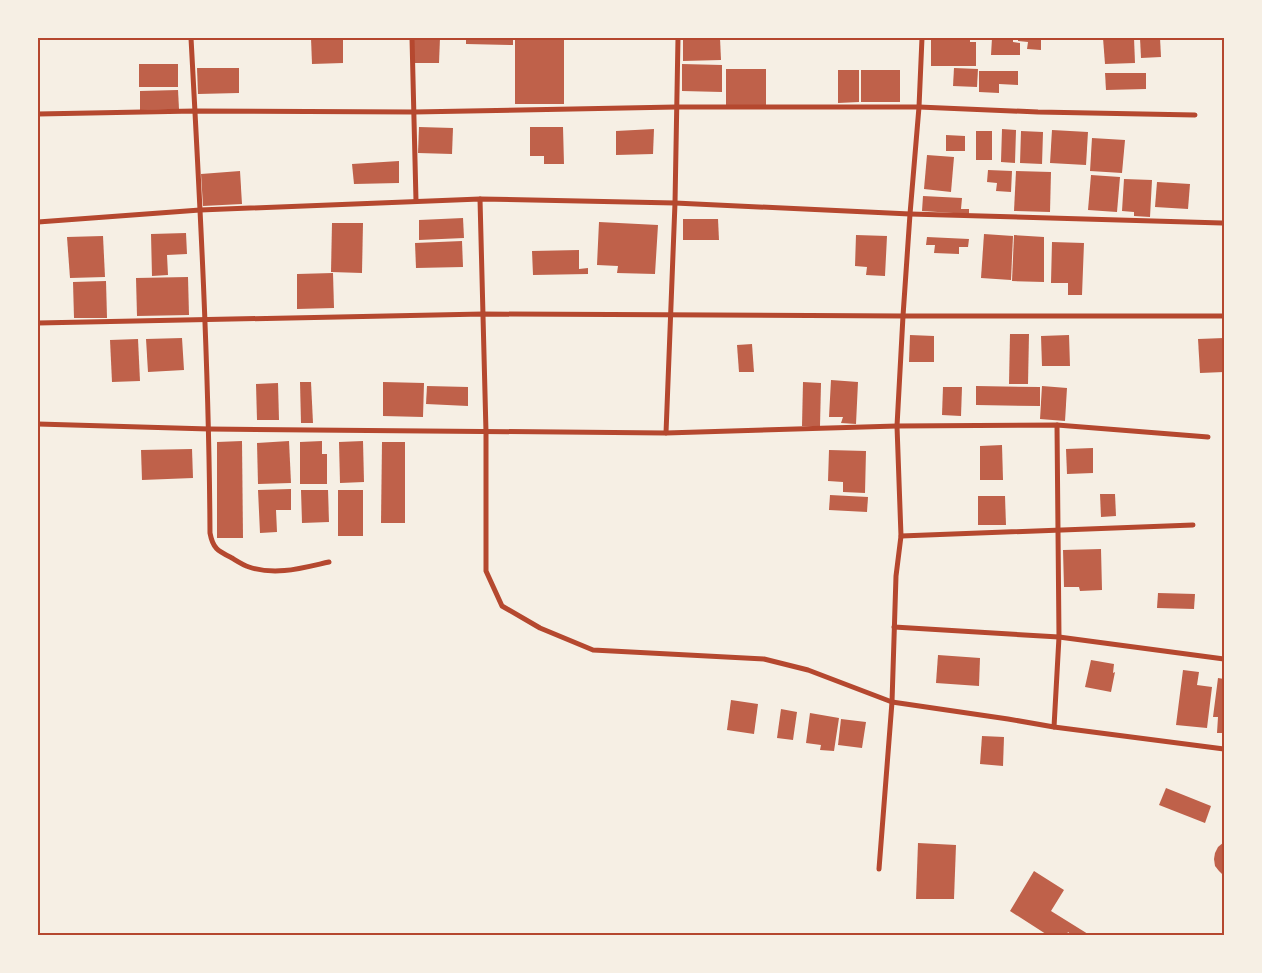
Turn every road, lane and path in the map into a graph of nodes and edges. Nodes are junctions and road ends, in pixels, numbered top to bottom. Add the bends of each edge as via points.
1 (191, 38) edge
2 (412, 38) edge
3 (678, 38) edge
4 (922, 38) edge
5 (676, 107) junction
6 (919, 107) junction
7 (195, 110) junction
8 (414, 112) junction
9 (38, 114) edge
10 (1196, 115) dead end
11 (480, 199) junction
12 (416, 201) junction
13 (674, 203) junction
14 (200, 210) junction
15 (910, 214) junction
16 (38, 222) edge
17 (1222, 223) dead end
18 (483, 314) junction
19 (670, 316) junction
20 (904, 316) junction
21 (1224, 316) edge
22 (204, 320) junction
23 (38, 324) edge
24 (38, 424) edge
25 (1057, 425) junction
26 (898, 426) junction
27 (209, 429) junction
28 (486, 432) junction
29 (666, 433) junction
30 (1208, 437) dead end
31 (1193, 525) dead end
32 (1058, 530) junction
33 (900, 536) junction
34 (329, 562) dead end
35 (894, 627) junction
36 (1059, 637) junction
37 (1224, 659) edge
38 (892, 702) junction
39 (1054, 727) junction
40 (1224, 749) edge
41 (879, 869) dead end

1 - 7 street
2 - 8 street
3 - 5 street
4 - 6 street
5 - 6 street
5 - 8 street
5 - 13 street
6 - 10 street
6 - 15 street
7 - 8 street
7 - 9 street
7 - 14 street
8 - 12 street
11 - 12 street
11 - 13 street
11 - 18 street
12 - 14 street
13 - 15 street
13 - 19 street
14 - 16 street
14 - 22 street
15 - 17 street
15 - 20 street
18 - 19 street
18 - 22 street
18 - 28 street
19 - 20 street
19 - 29 street
20 - 21 street
20 - 26 street
22 - 23 street
22 - 27 street
24 - 27 street
25 - 26 street
25 - 30 street
25 - 32 street
26 - 29 street
26 - 33 street
27 - 28 street
27 - 34 street via 210,533 217,549 247,567 267,572 289,571
28 - 29 street
28 - 38 street via 486,571 502,606 540,628 593,650 764,659 808,670
31 - 32 street
32 - 33 street
32 - 36 street
33 - 35 street
35 - 36 street
35 - 38 street
36 - 37 street
36 - 39 street
38 - 39 street
38 - 41 street
39 - 40 street

